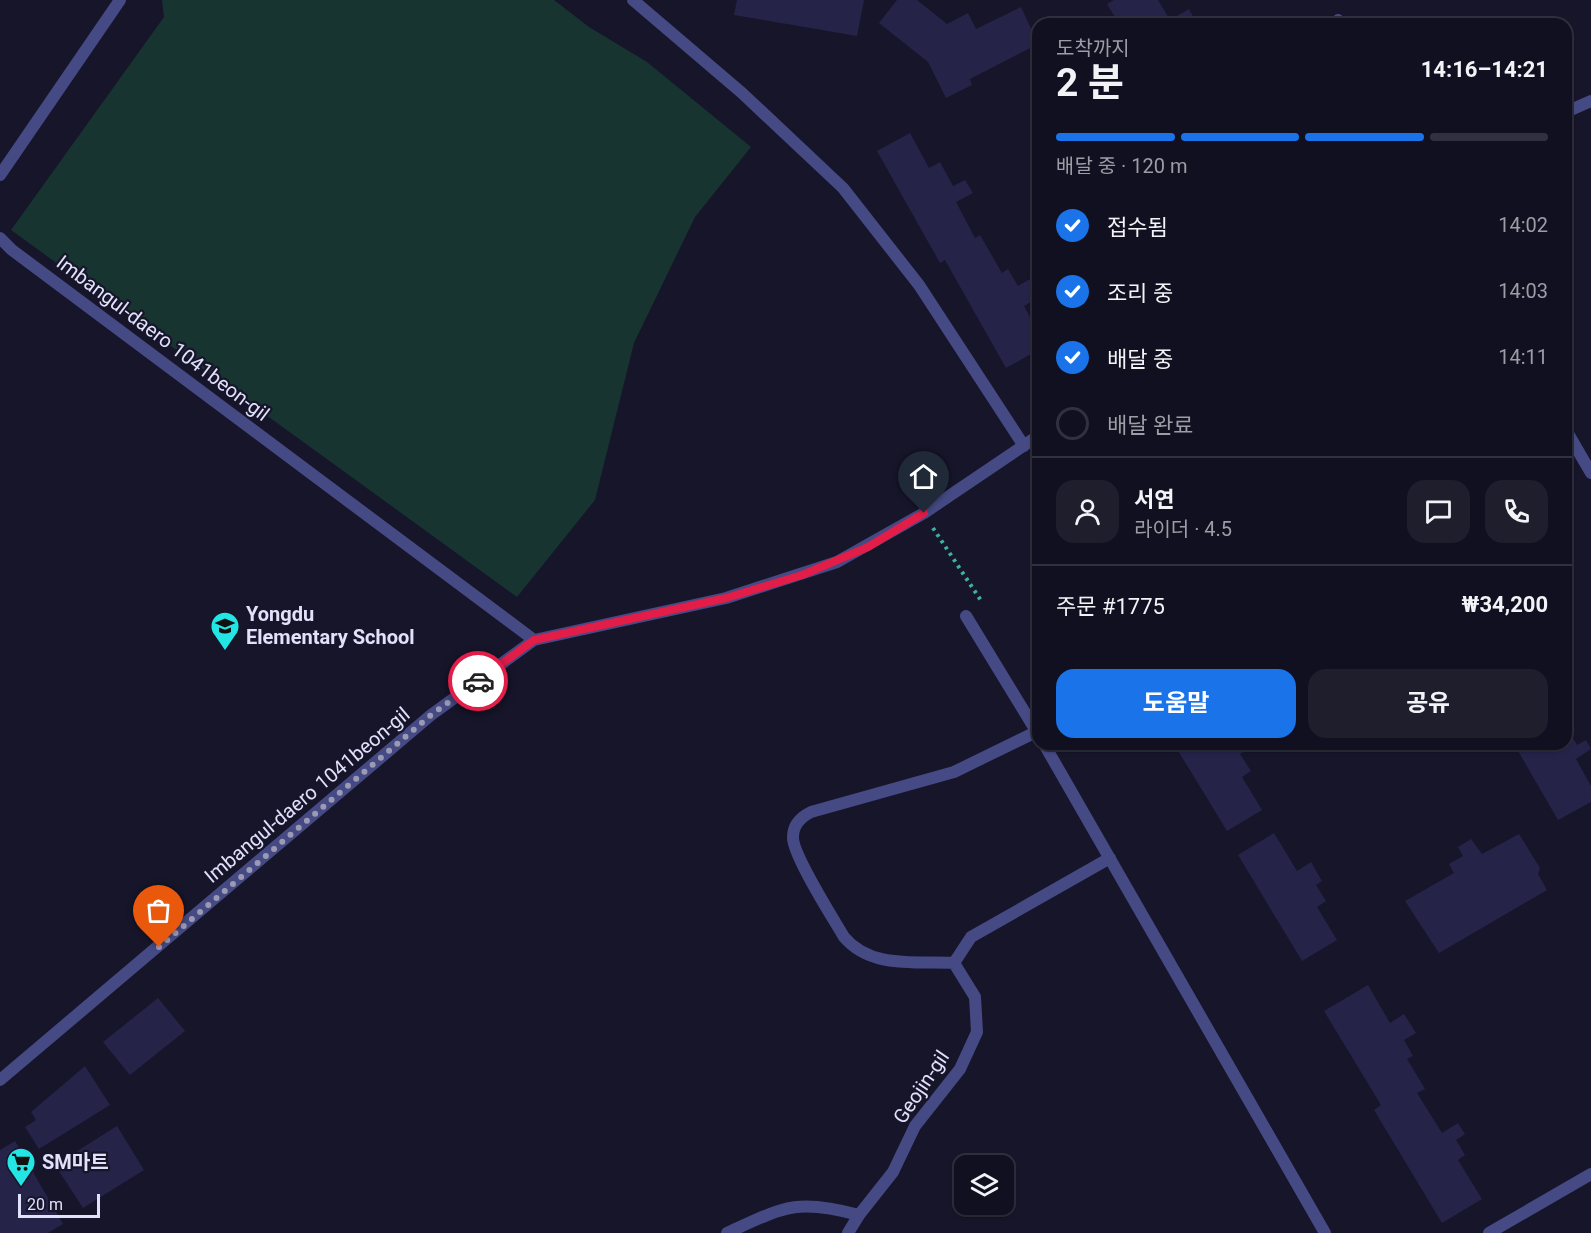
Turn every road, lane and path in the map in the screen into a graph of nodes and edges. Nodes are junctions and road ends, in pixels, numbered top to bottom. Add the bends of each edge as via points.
1 (120, 0) edge
2 (633, 0) edge
3 (1591, 101) edge
4 (1572, 109) edge
5 (0, 175) edge
6 (0, 238) edge
7 (1032, 440) edge
8 (1572, 440) edge
9 (1024, 446) junction
10 (1591, 472) edge
11 (924, 513) junction
12 (966, 616) joint
13 (534, 640) junction
14 (1032, 722) edge
15 (1032, 735) edge
16 (1047, 750) edge
17 (1110, 858) junction
18 (954, 963) junction
19 (0, 1080) edge
20 (1591, 1174) edge
21 (859, 1215) junction
22 (727, 1233) edge
23 (848, 1233) edge
24 (1325, 1233) edge
25 (1489, 1233) edge

1 - 5 street
2 - 9 street via 742,93 843,188 919,285
3 - 4 street
6 - 13 street, Imbangul-daero 1041beon-gil
7 - 9 street, Imbangul-daero 1041beon-gil
8 - 10 street
9 - 11 street, Imbangul-daero 1041beon-gil
11 - 12 path via 982,603
11 - 13 street, Imbangul-daero 1041beon-gil via 868,547 802,575 726,598
12 - 14 street
13 - 19 street, Imbangul-daero 1041beon-gil via 431,715
15 - 18 street via 954,772 811,812 803,816 793,831 795,849 854,949 883,960
16 - 17 street
17 - 18 street via 971,937
17 - 24 street
18 - 21 street, Geojin-gil via 975,997 977,1032 960,1069 915,1126 893,1172
20 - 25 street
21 - 22 street via 803,1205 784,1208
21 - 23 street, Geojin-gil

